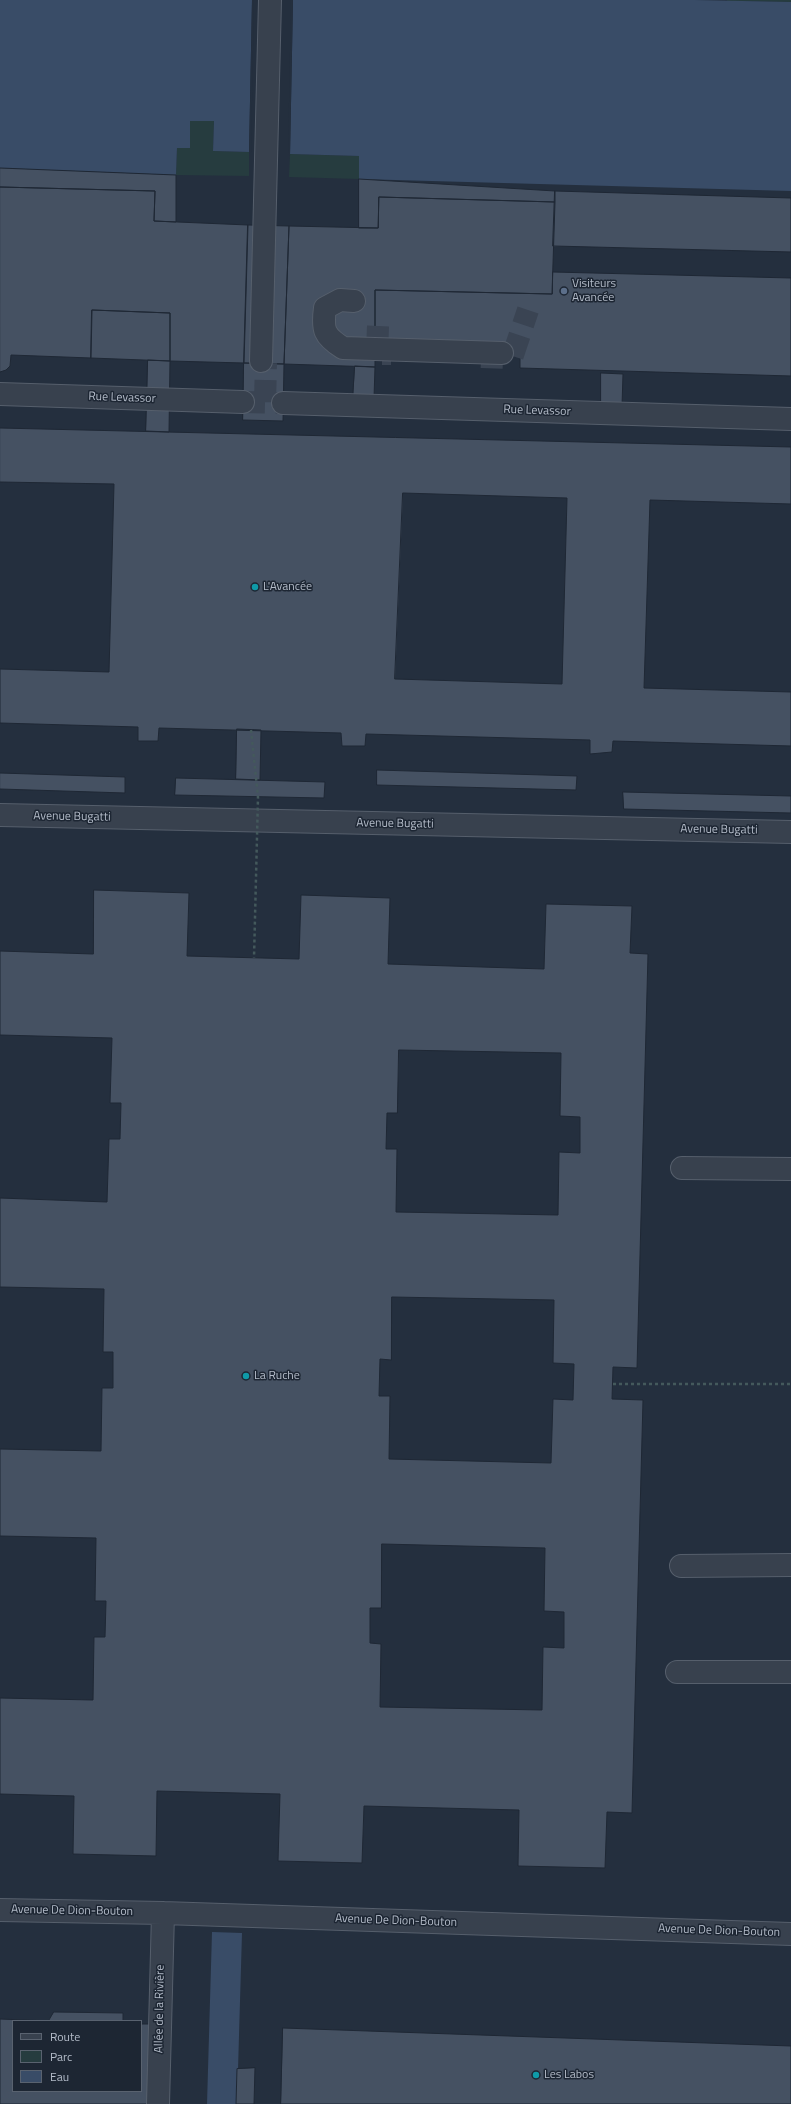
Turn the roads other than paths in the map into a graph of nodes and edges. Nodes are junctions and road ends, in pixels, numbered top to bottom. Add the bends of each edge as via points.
1 (270, 0) edge
2 (354, 300) dead end
3 (502, 353) tunnel mouth
4 (261, 361) tunnel mouth
5 (0, 394) edge
6 (243, 402) tunnel mouth
7 (283, 403) tunnel mouth
8 (791, 419) edge
9 (0, 815) edge
10 (791, 832) edge
11 (682, 1168) dead end
12 (791, 1170) edge
13 (791, 1565) edge
14 (681, 1566) dead end
15 (677, 1672) dead end
16 (791, 1672) edge
17 (0, 1910) edge
18 (163, 1913) junction
19 (791, 1934) edge
20 (158, 2104) edge

1 - 4 lane
2 - 3 lane via 340,300 326,308 323,324 328,338 343,348
5 - 6 lane, Rue Levassor
7 - 8 lane, Rue Levassor
9 - 10 lane, Avenue Bugatti
11 - 12 lane
13 - 14 lane
15 - 16 lane
17 - 18 lane, Avenue De Dion-Bouton
18 - 19 lane, Avenue De Dion-Bouton
18 - 20 lane, Allée de la Rivière

